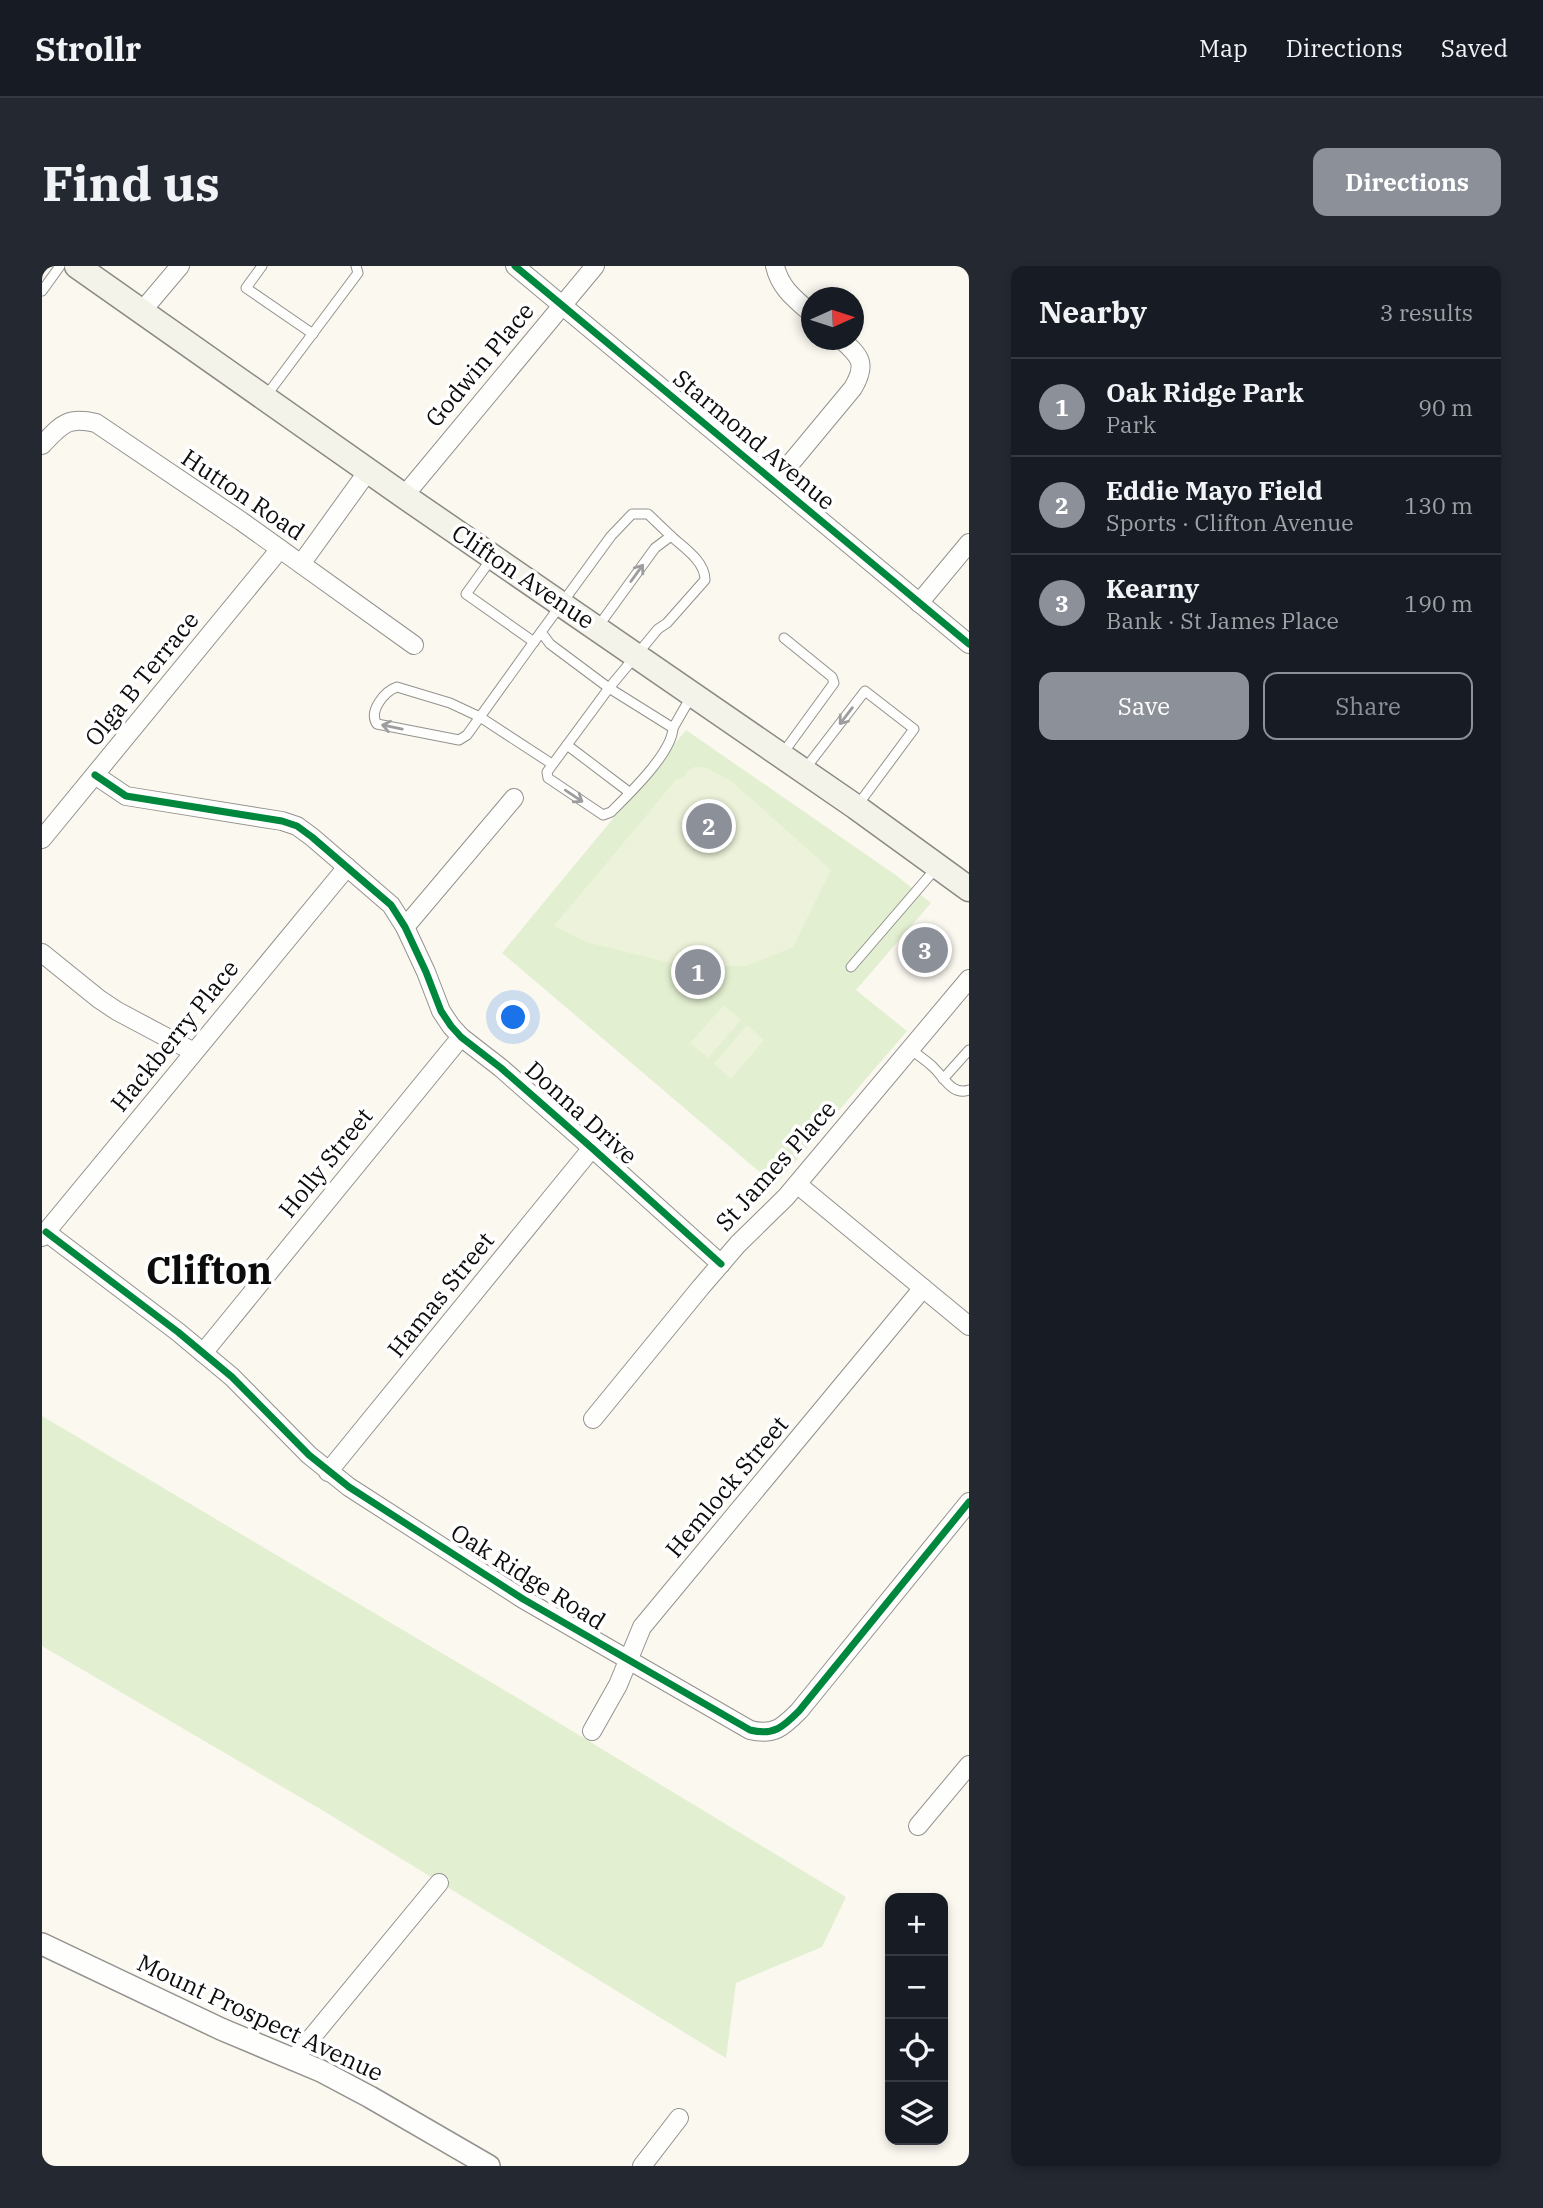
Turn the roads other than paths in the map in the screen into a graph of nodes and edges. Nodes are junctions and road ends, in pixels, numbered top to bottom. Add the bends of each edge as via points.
1 (60, 266) edge
2 (76, 266) edge
3 (180, 266) edge
4 (262, 266) edge
5 (356, 266) edge
6 (515, 266) edge
7 (595, 266) edge
8 (775, 266) edge
9 (42, 291) edge
10 (562, 304) junction
11 (801, 304) edge
12 (142, 311) junction
13 (313, 334) junction
14 (854, 350) edge
15 (265, 398) junction
16 (42, 445) edge
17 (368, 471) junction
18 (775, 482) junction
19 (404, 495) junction
20 (671, 536) junction
21 (969, 542) edge
22 (280, 549) junction
23 (493, 556) junction
24 (300, 564) junction
25 (561, 603) junction
26 (919, 603) junction
27 (597, 628) junction
28 (541, 632) junction
29 (784, 638) dead end
30 (534, 642) junction
31 (969, 644) edge
32 (414, 645) dead end
33 (636, 655) junction
34 (609, 688) junction
35 (692, 694) junction
36 (480, 717) junction
37 (673, 728) junction
38 (567, 745) junction
39 (782, 755) junction
40 (552, 764) junction
41 (804, 771) junction
42 (95, 775) junction
43 (629, 792) junction
44 (514, 797) dead end
45 (856, 807) junction
46 (42, 839) edge
47 (938, 865) junction
48 (346, 867) junction
49 (969, 889) edge
50 (405, 927) junction
51 (42, 953) edge
52 (852, 967) dead end
53 (969, 979) edge
54 (461, 1037) junction
55 (911, 1050) junction
56 (969, 1050) edge
57 (194, 1052) junction
58 (946, 1082) junction
59 (969, 1090) edge
60 (592, 1148) junction
61 (797, 1184) junction
62 (44, 1235) edge
63 (721, 1264) junction
64 (923, 1288) junction
65 (969, 1326) edge
66 (203, 1353) junction
67 (593, 1419) dead end
68 (328, 1472) junction
69 (969, 1502) edge
70 (629, 1661) junction
71 (592, 1731) dead end
72 (969, 1765) edge
73 (918, 1826) dead end
74 (439, 1883) dead end
75 (42, 1944) edge
76 (293, 2060) junction
77 (679, 2118) dead end
78 (489, 2166) edge
79 (642, 2166) edge

1 - 9 lane
2 - 12 main road, Clifton Avenue
3 - 12 street
4 - 13 lane via 246,288
5 - 13 lane via 358,273
6 - 10 street, Starmond Avenue
7 - 10 street, Godwin Place
8 - 11 street via 783,287
10 - 18 street, Starmond Avenue
10 - 19 street, Godwin Place
12 - 15 main road, Clifton Avenue
13 - 15 lane
14 - 18 street via 862,363 853,388
15 - 17 main road, Clifton Avenue
16 - 22 street, Hutton Road via 69,421 96,423
17 - 19 main road, Clifton Avenue
17 - 24 street
18 - 26 street, Starmond Avenue
19 - 23 main road, Clifton Avenue
20 - 25 lane via 648,514 632,514
27 -> 20 lane via 655,548
20 - 33 lane via 696,559 705,571 705,580
21 - 26 street
22 - 24 street, Hutton Road
22 - 42 street, Olga B Terrace
23 - 25 main road, Clifton Avenue
23 - 30 lane via 466,594
24 - 32 street, Hutton Road
25 - 27 main road, Clifton Avenue
25 - 28 lane
26 - 31 street, Starmond Avenue
27 - 33 main road, Clifton Avenue
28 - 30 lane
28 - 34 lane via 550,644
29 - 39 lane via 834,683
30 - 36 lane
33 - 34 lane
33 - 35 main road, Clifton Avenue
34 - 37 lane
34 - 38 lane
35 - 37 lane
35 - 39 main road, Clifton Avenue
36 -> 36 lane via 458,740 374,720 375,708 397,687
36 - 40 lane
37 - 43 lane via 660,757
38 - 40 lane
38 - 43 lane
39 - 41 main road, Clifton Avenue
40 -> 43 lane via 548,778 603,816
41 - 45 main road, Clifton Avenue
45 -> 41 lane via 914,729 864,691
42 - 46 street, Olga B Terrace
42 - 48 street, Donna Drive via 126,796 282,821 297,827
44 - 50 street
45 - 47 main road, Clifton Avenue
47 - 49 main road, Clifton Avenue
47 - 52 lane
48 - 50 street, Donna Drive via 391,905
48 - 57 street, Hackberry Place
50 - 54 street, Donna Drive via 441,1011
51 - 57 street via 117,1011
53 - 55 street, St James Place
54 - 60 street, Donna Drive
54 - 66 street, Holly Street
55 - 58 lane
55 - 61 street, St James Place
56 - 58 lane
57 - 62 street, Hackberry Place
58 - 59 lane via 958,1091
60 - 63 street, Donna Drive
60 - 68 street, Hamas Street
61 - 63 street, St James Place
61 - 64 street
62 - 66 street, Oak Ridge Road
63 - 67 street, St James Place
64 - 65 street
64 - 70 street, Hemlock Street via 642,1628
66 - 68 street, Oak Ridge Road
68 - 70 street, Oak Ridge Road via 523,1599
69 - 70 street, Oak Ridge Road via 799,1711 773,1731 750,1730
70 - 71 street, Hemlock Street
72 - 73 street
74 - 76 street
75 - 76 street, Mount Prospect Avenue
76 - 78 street, Mount Prospect Avenue via 370,2097
77 - 79 street

